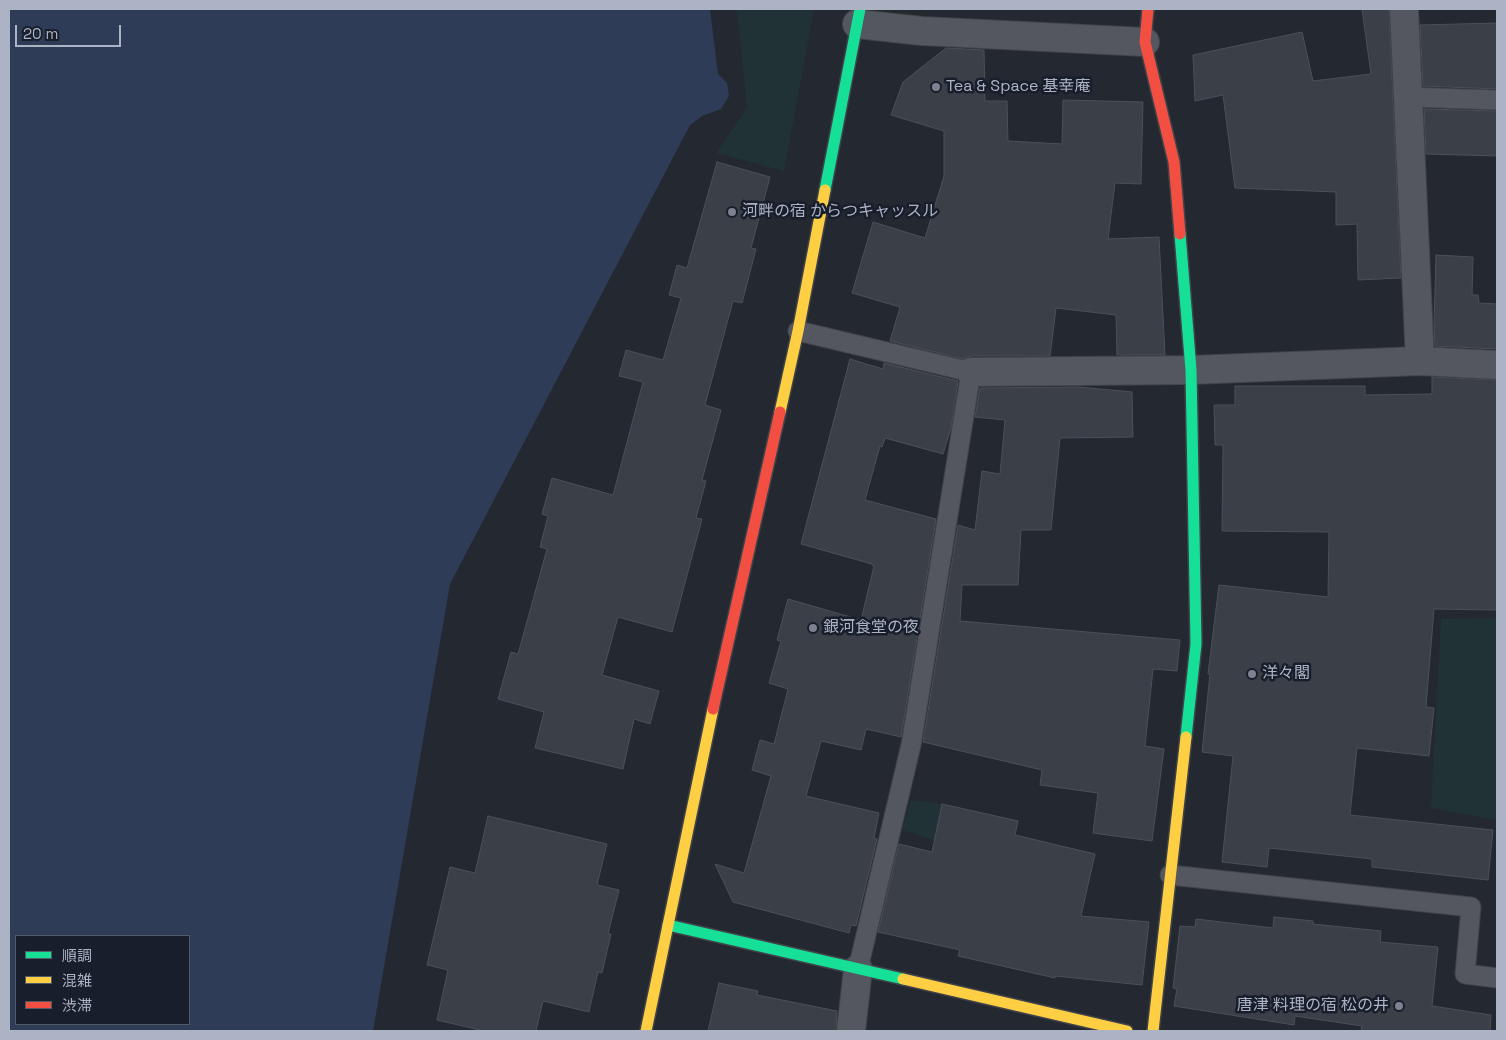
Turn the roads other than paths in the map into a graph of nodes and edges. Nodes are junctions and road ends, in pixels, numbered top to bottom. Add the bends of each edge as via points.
1 (1148, 9) edge
2 (1404, 9) edge
3 (859, 16) edge
4 (924, 20) edge
5 (1145, 42) junction
6 (1407, 97) junction
7 (1497, 100) edge
8 (798, 331) junction
9 (1420, 360) junction
10 (1497, 366) edge
11 (1191, 370) junction
12 (971, 372) junction
13 (1170, 875) junction
14 (668, 925) junction
15 (858, 969) junction
16 (1497, 978) edge
17 (646, 1031) edge
18 (851, 1031) edge
19 (1127, 1031) edge
20 (1153, 1031) edge

1 - 5 street
2 - 6 street
3 - 4 street
3 - 8 street
4 - 5 street
5 - 11 street via 1174,162
6 - 7 lane
6 - 9 street
8 - 12 lane
8 - 14 street
9 - 10 street
9 - 11 street
11 - 12 street
11 - 13 street via 1196,644
12 - 15 lane via 911,745
13 - 16 lane via 1471,906 1465,974
13 - 20 street
14 - 15 street
14 - 17 street
15 - 18 street
15 - 19 street

